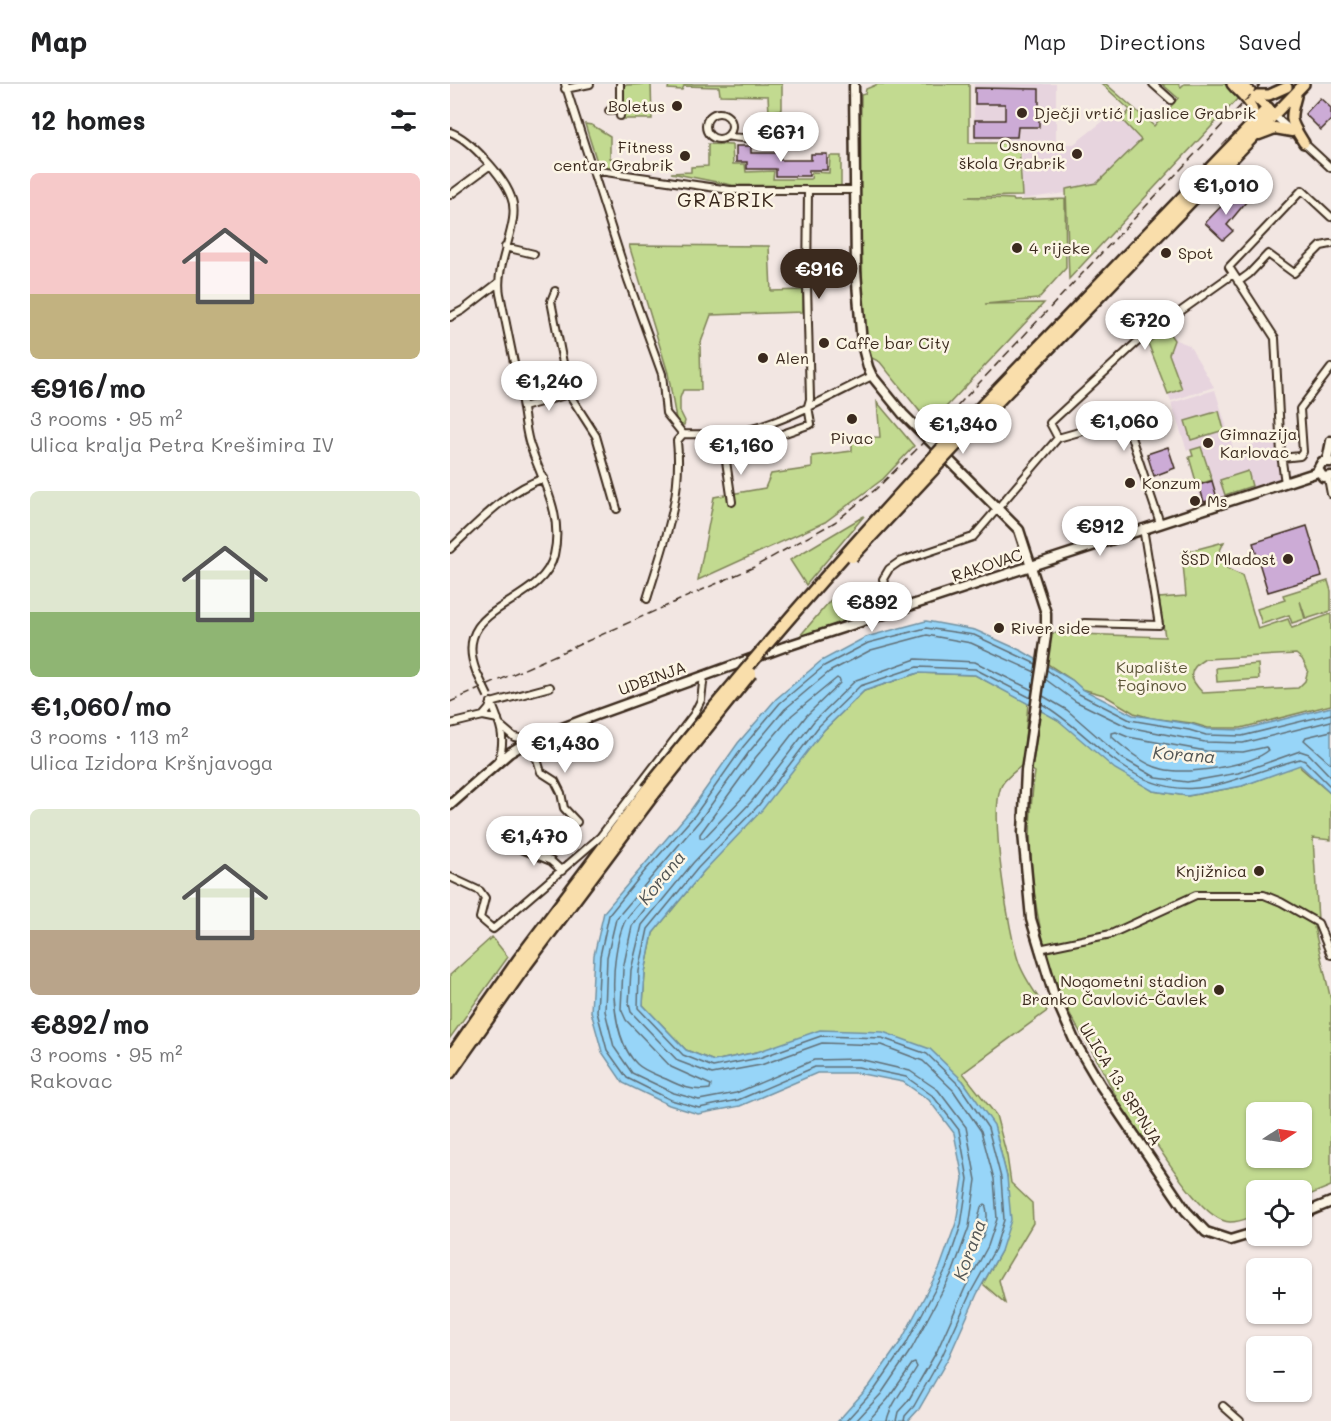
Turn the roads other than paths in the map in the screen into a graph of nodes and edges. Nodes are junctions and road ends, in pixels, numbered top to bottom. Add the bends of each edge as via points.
1 (590, 84) edge
2 (620, 84) edge
3 (1153, 84) edge
4 (1232, 84) edge
5 (1242, 84) edge
6 (855, 85) edge
7 (1295, 86) edge
8 (565, 87) edge
9 (1254, 95) junction
10 (1172, 100) dead end
11 (609, 111) dead end
12 (1271, 112) junction
13 (786, 116) dead end
14 (1252, 131) junction
15 (1292, 131) junction
16 (450, 132) edge
17 (727, 136) junction
18 (1304, 142) junction
19 (489, 166) junction
20 (1331, 168) edge
21 (592, 170) junction
22 (854, 189) junction
23 (808, 190) junction
24 (450, 195) edge
25 (1331, 217) edge
26 (1331, 244) edge
27 (505, 247) junction
28 (534, 254) dead end
29 (1233, 274) junction
30 (1238, 282) junction
31 (498, 283) junction
32 (555, 291) dead end
33 (450, 317) edge
34 (1331, 368) edge
35 (872, 376) junction
36 (569, 394) junction
37 (808, 406) junction
38 (523, 407) junction
39 (683, 434) junction
40 (722, 435) junction
41 (1058, 438) junction
42 (1331, 441) edge
43 (728, 453) junction
44 (767, 454) dead end
45 (1282, 458) junction
46 (1329, 462) edge
47 (1318, 472) junction
48 (1329, 477) edge
49 (544, 478) junction
50 (1285, 483) junction
51 (1331, 494) edge
52 (732, 502) dead end
53 (998, 507) junction
54 (617, 509) dead end
55 (1160, 523) junction
56 (1143, 528) junction
57 (450, 549) edge
58 (1032, 566) junction
59 (647, 599) dead end
60 (892, 612) junction
61 (1084, 623) dead end
62 (704, 675) junction
63 (550, 687) dead end
64 (489, 699) junction
65 (483, 716) junction
66 (499, 722) junction
67 (450, 724) edge
68 (531, 740) junction
69 (498, 761) junction
70 (450, 805) edge
71 (577, 822) dead end
72 (503, 848) dead end
73 (562, 871) junction
74 (450, 877) edge
75 (1039, 949) junction
76 (1331, 955) edge
77 (522, 963) junction
78 (450, 1057) edge
79 (450, 1073) edge
80 (1331, 1202) edge
81 (1312, 1210) edge
82 (1246, 1235) edge
83 (1223, 1406) dead end
84 (1240, 1421) edge

1 - 8 street
2 - 11 street via 620,113
3 - 10 street
4 - 14 main road via 1253,107
5 - 9 main road
6 - 22 street
7 - 9 main road via 1269,95
7 - 12 main road
7 - 18 main road via 1291,117
8 - 21 street
9 - 12 main road
12 - 14 highway
12 - 15 street
13 - 17 street via 785,143
14 - 15 highway
14 - 77 highway, bridge via 956,439 797,618 650,791
15 - 18 street
16 - 19 street via 470,144
17 - 17 street via 731,125 728,118 711,116 706,123 709,135 718,139
18 - 20 street
19 - 24 street
19 - 27 street via 513,200 514,213
21 - 23 street via 730,190
21 - 39 street via 662,374 666,413
22 - 23 street
22 - 35 street via 860,328
23 - 37 street
25 - 29 street via 1302,190 1229,267
26 - 30 street via 1321,246 1294,273 1268,254
27 - 28 street
27 - 31 street
29 - 30 street
29 - 41 street via 1136,343 1050,423
30 - 45 street via 1275,338
31 - 33 street
31 - 38 street
32 - 36 street via 552,301
34 - 45 street via 1300,409 1303,452 1300,456
35 - 37 street
35 - 53 street, ULICA 13. SRPNJA via 903,414
36 - 38 street
36 - 54 street via 596,436
37 - 40 street via 747,430
37 - 43 street via 811,424
38 - 49 street via 529,441
39 - 40 street
39 - 59 street via 677,441 680,464 676,501
40 - 43 street
41 - 53 street
41 - 55 street via 1125,419
42 - 46 street
43 - 44 street
43 - 52 street
45 - 50 street
46 - 47 street via 1320,464
47 - 48 street
47 - 50 street, RAKOVAC
48 - 51 street
49 - 57 street via 502,500
49 - 64 street, bridge via 554,509 551,563 533,586 476,627 470,647
50 - 55 street, RAKOVAC
53 - 58 street, ULICA 13. SRPNJA via 1019,530
53 - 60 street via 973,537 889,569 883,579
55 - 56 street, RAKOVAC
56 - 58 street, RAKOVAC
56 - 61 street via 1159,626
58 - 60 street, RAKOVAC
58 - 75 street, ULICA 13. SRPNJA via 1046,613 1046,636 1027,763 1023,833 1031,919
60 - 62 street, RAKOVAC
62 - 68 street, UDBINJA
62 - 73 street, UDBINJA via 701,700 694,714 600,837
63 - 64 street
64 - 65 street via 489,709
64 - 66 street
65 - 66 street
65 - 67 street
66 - 68 street via 514,737
66 - 69 street via 504,742
68 - 69 street, UDBINJA
68 - 71 street via 542,772 555,781 564,808
69 - 70 street, UDBINJA
72 - 73 street via 507,843 551,861
73 - 74 street, UDBINJA via 493,929 480,918 484,895
75 - 76 street via 1111,934 1196,895 1264,895 1318,923
75 - 82 street, ULICA 13. SRPNJA via 1075,1042 1186,1211 1206,1232 1230,1240
77 - 78 highway
77 - 79 highway
80 - 81 street
83 - 84 street

